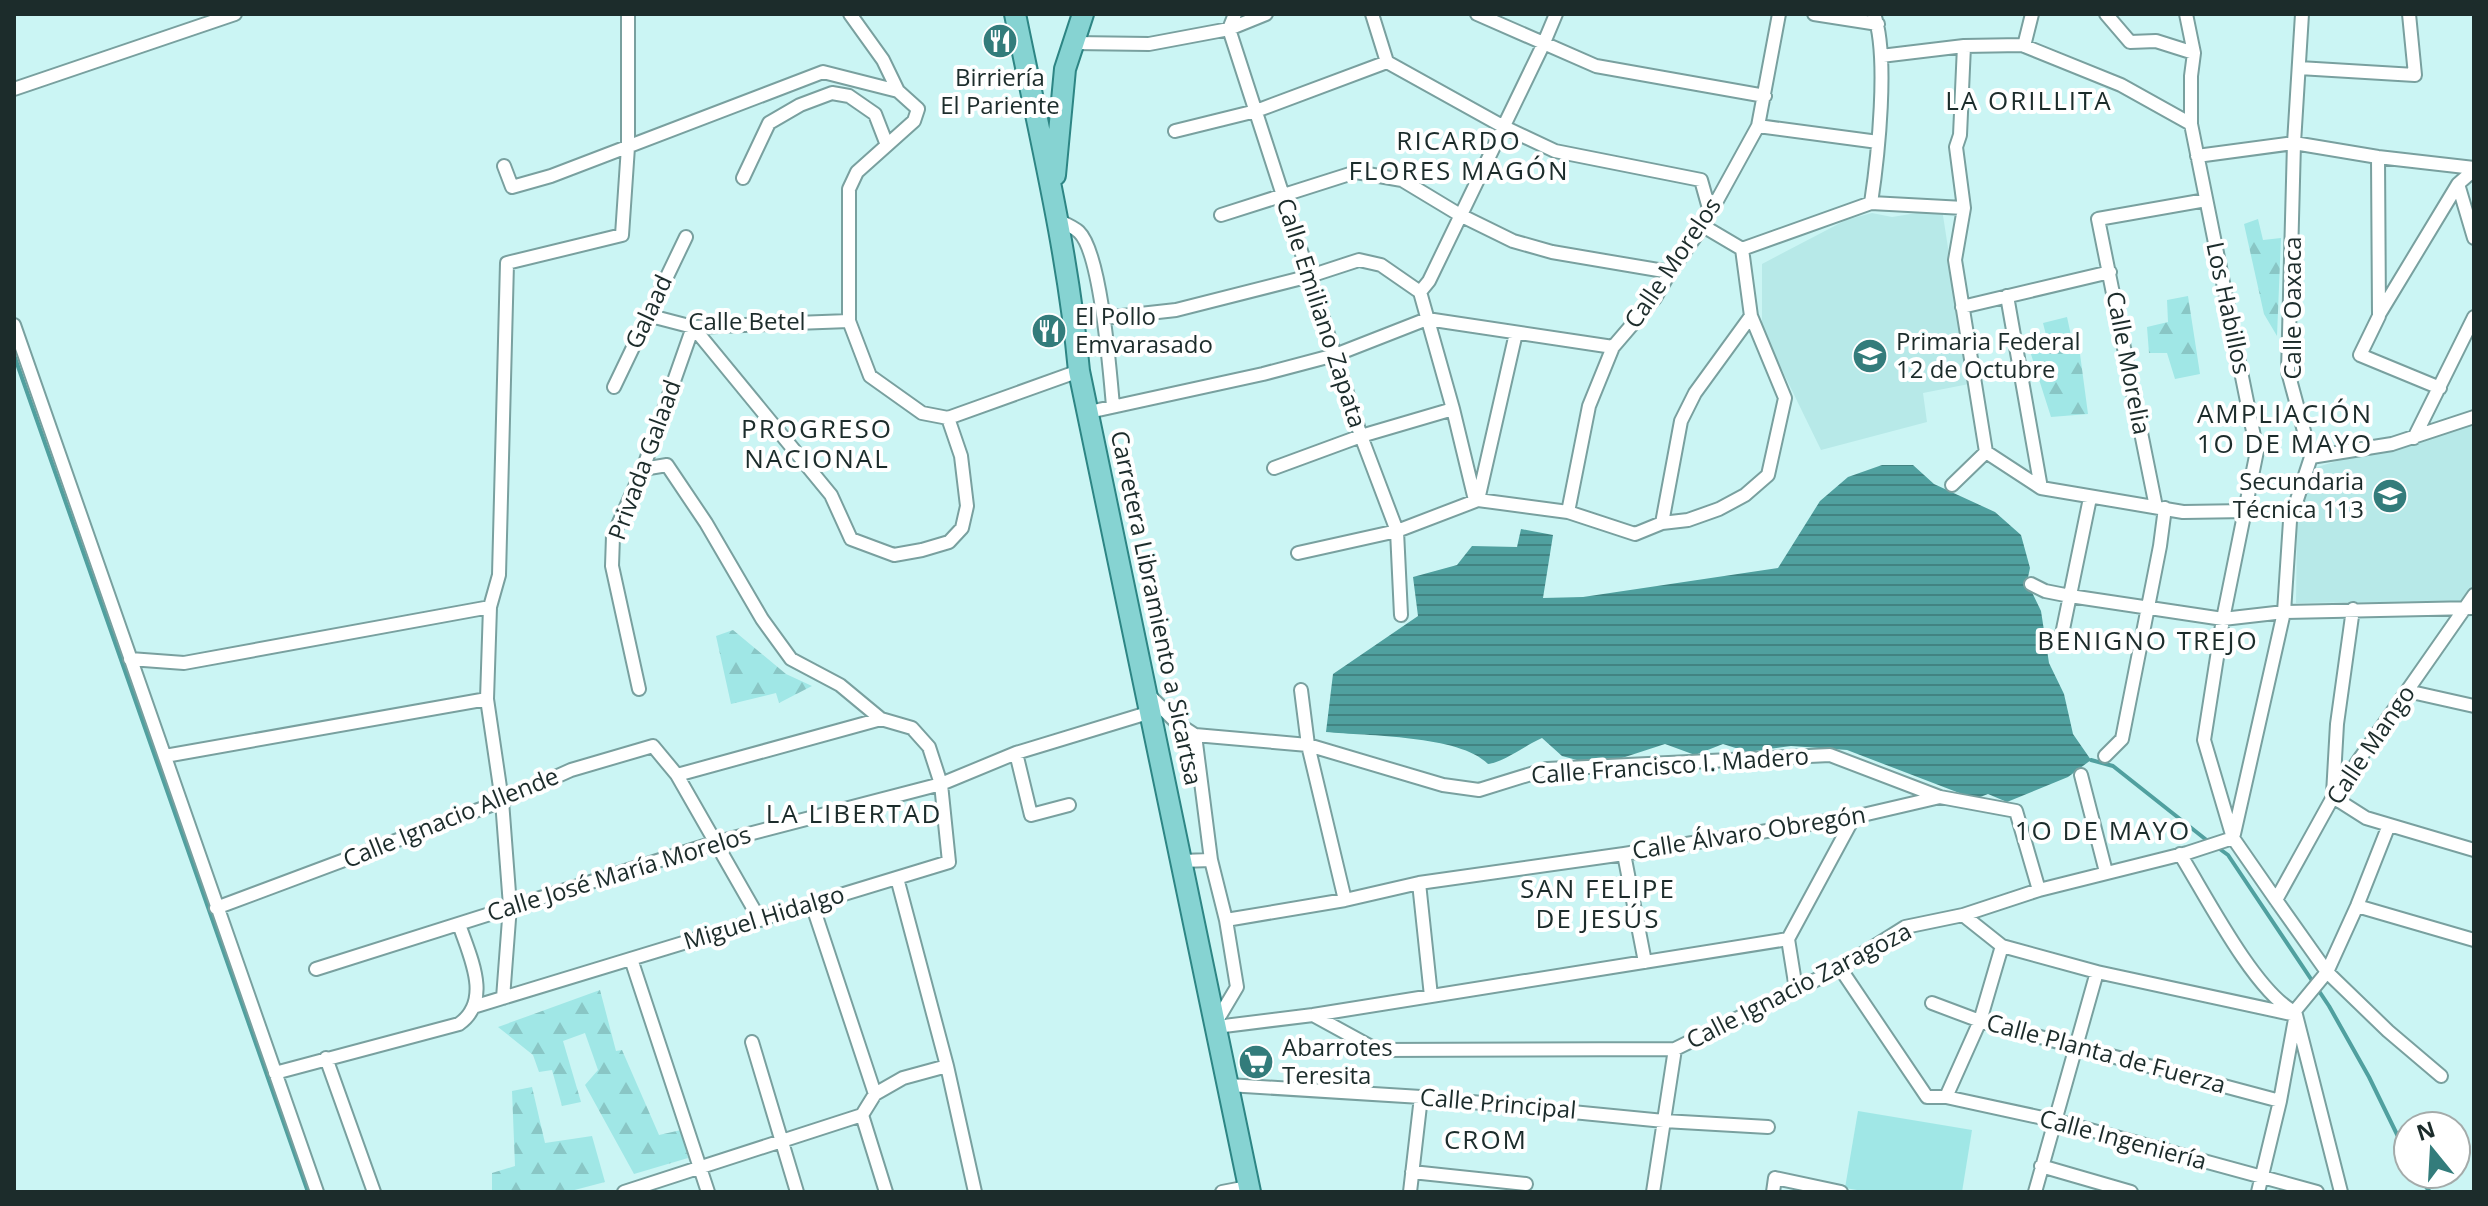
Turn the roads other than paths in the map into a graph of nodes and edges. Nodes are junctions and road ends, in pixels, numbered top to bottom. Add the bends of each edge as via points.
1 (235, 14) edge
2 (628, 14) edge
3 (850, 14) edge
4 (1015, 14) edge
5 (1083, 14) edge
6 (1235, 14) edge
7 (1266, 14) edge
8 (1372, 14) edge
9 (1477, 14) edge
10 (1556, 14) edge
11 (1779, 14) edge
12 (1814, 14) edge
13 (2032, 14) edge
14 (2106, 14) edge
15 (2186, 14) edge
16 (2302, 14) edge
17 (2409, 14) edge
18 (1876, 19) edge
19 (1229, 29) junction
20 (1074, 43) junction
21 (1543, 45) junction
22 (1964, 46) junction
23 (2024, 46) junction
24 (2194, 53) junction
25 (1881, 56) junction
26 (1387, 62) junction
27 (2299, 68) junction
28 (14, 89) edge
29 (898, 91) junction
30 (1765, 96) junction
31 (1256, 111) junction
32 (2191, 124) junction
33 (1758, 126) junction
34 (1504, 127) junction
35 (1175, 131) dead end
36 (1878, 142) junction
37 (2294, 143) junction
38 (887, 145) junction
39 (628, 147) junction
40 (2197, 156) junction
41 (2378, 157) junction
42 (504, 166) dead end
43 (2474, 169) edge
44 (743, 178) dead end
45 (2458, 184) junction
46 (1283, 195) junction
47 (1053, 199) junction
48 (2206, 200) junction
49 (1871, 203) junction
50 (1964, 208) junction
51 (1710, 212) junction
52 (1221, 215) dead end
53 (1460, 215) junction
54 (1057, 220) junction
55 (1703, 226) junction
56 (686, 237) dead end
57 (2474, 238) edge
58 (1742, 249) junction
59 (1670, 272) junction
60 (2110, 272) junction
61 (1310, 276) junction
62 (1420, 292) junction
63 (2007, 296) junction
64 (1962, 307) junction
65 (647, 315) junction
66 (1751, 316) junction
67 (2379, 316) junction
68 (2474, 317) edge
69 (1104, 318) junction
70 (1427, 319) junction
71 (849, 321) junction
72 (14, 325) edge
73 (693, 327) junction
74 (1516, 333) junction
75 (1613, 347) junction
76 (1335, 355) junction
77 (1079, 371) junction
78 (614, 387) dead end
79 (2440, 388) junction
80 (1113, 406) junction
81 (1453, 409) junction
82 (1089, 412) junction
83 (2474, 417) edge
84 (948, 418) junction
85 (1361, 436) junction
86 (2414, 438) junction
87 (1986, 452) junction
88 (2311, 457) junction
89 (1274, 468) dead end
90 (643, 469) junction
91 (1952, 485) dead end
92 (2041, 488) junction
93 (2090, 498) junction
94 (1476, 500) junction
95 (2160, 507) junction
96 (2247, 511) junction
97 (1568, 512) junction
98 (1662, 523) junction
99 (1397, 531) junction
100 (1298, 553) dead end
101 (2031, 584) dead end
102 (2474, 595) edge
103 (2070, 596) junction
104 (490, 607) junction
105 (2470, 607) edge
106 (2148, 608) junction
107 (2353, 609) junction
108 (2284, 612) junction
109 (1401, 615) dead end
110 (2223, 619) junction
111 (2061, 639) dead end
112 (130, 659) junction
113 (639, 689) dead end
114 (1301, 690) dead end
115 (2407, 691) junction
116 (487, 699) junction
117 (1149, 703) junction
118 (2474, 706) edge
119 (881, 719) junction
120 (1195, 735) junction
121 (1308, 745) junction
122 (1016, 753) junction
123 (165, 756) junction
124 (2105, 756) dead end
125 (677, 775) junction
126 (2081, 775) dead end
127 (941, 784) junction
128 (1940, 797) junction
129 (2333, 797) junction
130 (502, 801) junction
131 (1069, 805) dead end
132 (1854, 817) junction
133 (2389, 825) junction
134 (2229, 840) junction
135 (714, 843) junction
136 (2474, 849) edge
137 (1624, 854) junction
138 (2184, 854) junction
139 (1211, 860) junction
140 (1181, 861) junction
141 (2106, 872) junction
142 (897, 878) junction
143 (1419, 883) junction
144 (2039, 890) junction
145 (1345, 900) junction
146 (2276, 900) junction
147 (812, 904) junction
148 (510, 906) junction
149 (2357, 906) junction
150 (216, 908) junction
151 (1963, 915) junction
152 (760, 920) junction
153 (1226, 920) junction
154 (459, 924) junction
155 (1788, 939) junction
156 (2474, 940) edge
157 (2002, 946) junction
158 (631, 959) junction
159 (1645, 962) junction
160 (1840, 968) junction
161 (316, 969) dead end
162 (2097, 972) junction
163 (2323, 976) junction
164 (1796, 989) junction
165 (1431, 996) junction
166 (503, 998) junction
167 (1932, 1003) dead end
168 (473, 1007) junction
169 (2295, 1014) junction
170 (1313, 1015) junction
171 (1980, 1021) junction
172 (1215, 1025) junction
173 (752, 1042) dead end
174 (2078, 1046) junction
175 (1675, 1049) junction
176 (326, 1058) junction
177 (947, 1066) junction
178 (275, 1073) junction
179 (2441, 1076) dead end
180 (1228, 1085) junction
181 (875, 1094) junction
182 (1421, 1097) junction
183 (1946, 1097) junction
184 (2280, 1101) junction
185 (862, 1115) junction
186 (1664, 1121) junction
187 (2057, 1121) junction
188 (1768, 1127) dead end
189 (782, 1141) junction
190 (2041, 1166) junction
191 (700, 1168) junction
192 (1412, 1172) junction
193 (2262, 1178) junction
194 (1526, 1184) dead end
195 (1249, 1190) edge
196 (1823, 1190) edge
197 (317, 1192) edge
198 (374, 1192) edge
199 (624, 1192) edge
200 (708, 1192) edge
201 (797, 1192) edge
202 (886, 1192) edge
203 (975, 1192) edge
204 (1222, 1192) edge
205 (1410, 1192) edge
206 (1653, 1192) edge
207 (1773, 1192) edge
208 (1841, 1192) edge
209 (2035, 1192) edge
210 (2131, 1192) edge
211 (2258, 1192) edge
212 (2317, 1192) edge
213 (2341, 1192) edge

1 - 28 street
2 - 39 street
3 - 29 street
4 - 47 main road, Carretera Libramiento a Sicartsa
5 - 20 main road
6 - 19 street
7 - 19 street
8 - 26 street
9 - 21 street
10 - 21 street
11 - 30 street, Calle Morelos
12 - 18 street
13 - 23 street
14 - 24 street via 2130,42 2156,41
15 - 24 street, Los Habillos
16 - 27 street, Calle Oaxaca
17 - 27 street via 2415,75
18 - 25 street
19 - 20 street via 1149,44
19 - 31 street, Calle Emiliano Zapata
20 - 47 main road via 1065,69
21 - 30 street via 1596,66
21 - 34 street
22 - 23 street
22 - 25 street
22 - 50 street via 1956,147
23 - 32 street via 2121,85
24 - 32 street, Los Habillos
25 - 36 street
26 - 31 street
26 - 34 street
27 - 37 street, Calle Oaxaca
29 - 38 street via 918,109 914,121
29 - 39 street via 823,72
30 - 33 street, Calle Morelos
31 - 35 street
31 - 46 street, Calle Emiliano Zapata
32 - 40 street, Los Habillos
33 - 36 street
33 - 51 street, Calle Morelos
34 - 51 street via 1555,151 1701,180
34 - 53 street
36 - 49 street
37 - 40 street
37 - 41 street
37 - 88 street, Calle Oaxaca via 2288,372
38 - 44 street via 875,114 849,96 832,93 769,123
38 - 71 street via 857,172 849,189
39 - 42 street via 512,187
39 - 104 street via 622,235 507,263 499,575
40 - 48 street, Los Habillos
41 - 43 street
41 - 67 street
43 - 45 street
45 - 57 street
45 - 67 street
46 - 52 street
46 - 53 street via 1356,172 1402,180
46 - 61 street, Calle Emiliano Zapata
47 - 54 main road, Carretera Libramiento a Sicartsa
48 - 60 street, Calle Morelia via 2098,219
48 - 96 street, Los Habillos via 2257,451
49 - 50 street
49 - 58 street
50 - 64 street via 1955,260
51 - 55 street, Calle Morelos
53 - 59 street via 1513,241 1552,252
53 - 62 street
54 - 69 street via 1079,231 1089,247
54 - 77 main road, Carretera Libramiento a Sicartsa
55 - 58 street
55 - 59 street, Calle Morelos
56 - 65 street, Galaad
58 - 66 street
59 - 75 street, Calle Morelos
60 - 63 street
60 - 95 street, Calle Morelia
61 - 62 street via 1359,260 1381,265
61 - 69 street via 1176,310
61 - 76 street, Calle Emiliano Zapata
62 - 70 street
63 - 64 street
63 - 92 street
64 - 87 street
65 - 73 street, Calle Betel
65 - 78 street, Galaad
66 - 98 street via 1681,421
66 - 98 street via 1785,398 1768,475 1719,509
67 - 79 street via 2360,355
68 - 79 street
69 - 80 street
70 - 74 street
70 - 76 street
70 - 81 street
71 - 73 street, Calle Betel
71 - 84 street via 870,376 922,413
72 - 112 street
73 - 84 street via 831,495 851,539 894,555 949,542 962,528 967,506 961,456
73 - 90 street, Privada Galaad
74 - 75 street
74 - 94 street
75 - 97 street, Calle Morelos via 1589,406
76 - 80 street
76 - 85 street, Calle Emiliano Zapata
77 - 82 main road, Carretera Libramiento a Sicartsa
77 - 84 street
79 - 86 street
80 - 82 street
81 - 85 street
81 - 94 street
82 - 117 main road, Carretera Libramiento a Sicartsa
83 - 86 street
85 - 89 street
85 - 99 street, Calle Emiliano Zapata
86 - 88 street
87 - 91 street
87 - 92 street
88 - 108 street via 2290,521
90 - 113 street, Privada Galaad via 613,536 612,566
90 - 119 street via 667,465 791,659 840,685
92 - 93 street
93 - 95 street
93 - 103 street
94 - 97 street
94 - 99 street
95 - 96 street
95 - 106 street
96 - 110 street, Los Habillos
97 - 98 street via 1635,534
99 - 100 street
99 - 109 street, Calle Emiliano Zapata
101 - 103 street
102 - 105 street, Calle Mango
103 - 106 street
103 - 111 street
104 - 112 street via 184,663
104 - 116 street
105 - 107 street
105 - 115 street, Calle Mango
106 - 110 street
106 - 124 street via 2122,739
107 - 108 street
107 - 129 street
108 - 110 street
108 - 134 street
110 - 134 street, Los Habillos via 2204,740
112 - 123 street
114 - 121 street
115 - 118 street
115 - 129 street, Calle Mango
116 - 123 street
116 - 130 street
117 - 120 street
117 - 122 street, Calle José María Morelos
117 - 140 main road, Carretera Libramiento a Sicartsa
119 - 125 street
119 - 127 street via 912,728 929,747
120 - 121 street, Calle Francisco I. Madero
120 - 139 street
121 - 128 street, Calle Francisco I. Madero via 1443,785 1479,790 1547,769 1830,755
121 - 145 street
122 - 127 street, Calle José María Morelos
122 - 131 street via 1031,815
123 - 150 street
125 - 130 street, Calle Ignacio Allende via 653,746 571,770
125 - 135 street
126 - 141 street
127 - 135 street, Calle José María Morelos
127 - 142 street, Miguel Hidalgo via 949,862
128 - 132 street, Calle Álvaro Obregón
128 - 144 street, Calle Francisco I. Madero via 2016,811
129 - 133 street via 2354,813
129 - 146 street, Calle Mango
130 - 148 street
130 - 150 street, Calle Ignacio Allende
132 - 137 street, Calle Álvaro Obregón
132 - 155 street, Calle Ignacio Zaragoza
133 - 136 street
133 - 149 street
134 - 138 street, Calle Ignacio Zaragoza
134 - 146 street, Los Habillos
135 - 148 street, Calle José María Morelos
135 - 152 street
137 - 143 street, Calle Álvaro Obregón
137 - 159 street
138 - 141 street, Calle Ignacio Zaragoza
138 - 169 street via 2241,954 2277,1002
139 - 140 street
139 - 153 street
140 - 172 main road, Carretera Libramiento a Sicartsa
141 - 144 street, Calle Ignacio Zaragoza
142 - 147 street, Miguel Hidalgo
142 - 177 street
143 - 145 street, Calle Álvaro Obregón
143 - 165 street
144 - 151 street, Calle Ignacio Zaragoza
145 - 153 street, Calle Álvaro Obregón
146 - 163 street, Los Habillos
147 - 152 street, Miguel Hidalgo
147 - 181 street
148 - 154 street, Calle José María Morelos
148 - 166 street
149 - 156 street
149 - 163 street
150 - 178 street
151 - 157 street
151 - 160 street, Calle Ignacio Zaragoza via 1905,927
152 - 158 street, Miguel Hidalgo
153 - 172 street via 1237,987
154 - 161 street, Calle José María Morelos
154 - 168 street via 478,985
155 - 159 street, Calle Ignacio Zaragoza
155 - 164 street
157 - 162 street
157 - 171 street
158 - 166 street, Miguel Hidalgo
158 - 191 street
159 - 165 street, Calle Ignacio Zaragoza
160 - 164 street, Calle Ignacio Zaragoza
160 - 183 street, Calle Ingeniería via 1927,1097
162 - 169 street
162 - 174 street
163 - 169 street
163 - 179 street, Los Habillos
164 - 175 street, Calle Ignacio Zaragoza
165 - 170 street, Calle Ignacio Zaragoza
166 - 168 street, Miguel Hidalgo
167 - 171 street, Calle Planta de Fuerza
168 - 176 street via 459,1024
169 - 184 street
169 - 213 street
170 - 172 street, Calle Ignacio Zaragoza
170 - 175 street, Calle Ignacio Zaragoza via 1377,1050
171 - 174 street, Calle Planta de Fuerza
171 - 183 street
172 - 180 main road, Carretera Libramiento a Sicartsa
173 - 189 street
174 - 184 street, Calle Planta de Fuerza
174 - 187 street
175 - 186 street
176 - 178 street
176 - 198 street
177 - 181 street via 903,1078
177 - 203 street
178 - 197 street
180 - 182 street, Calle Principal
180 - 195 main road, Carretera Libramiento a Sicartsa
181 - 185 street
182 - 186 street, Calle Principal
182 - 192 street
183 - 187 street, Calle Ingeniería
184 - 193 street
185 - 189 street
185 - 202 street
186 - 188 street, Calle Principal
186 - 206 street
187 - 190 street
187 - 193 street, Calle Ingeniería
189 - 191 street
189 - 201 street
190 - 209 street
190 - 210 street
191 - 199 street
191 - 200 street
192 - 194 street
192 - 205 street
193 - 211 street
193 - 212 street, Calle Ingeniería
195 - 204 street
196 - 207 street via 1775,1178
196 - 208 street

